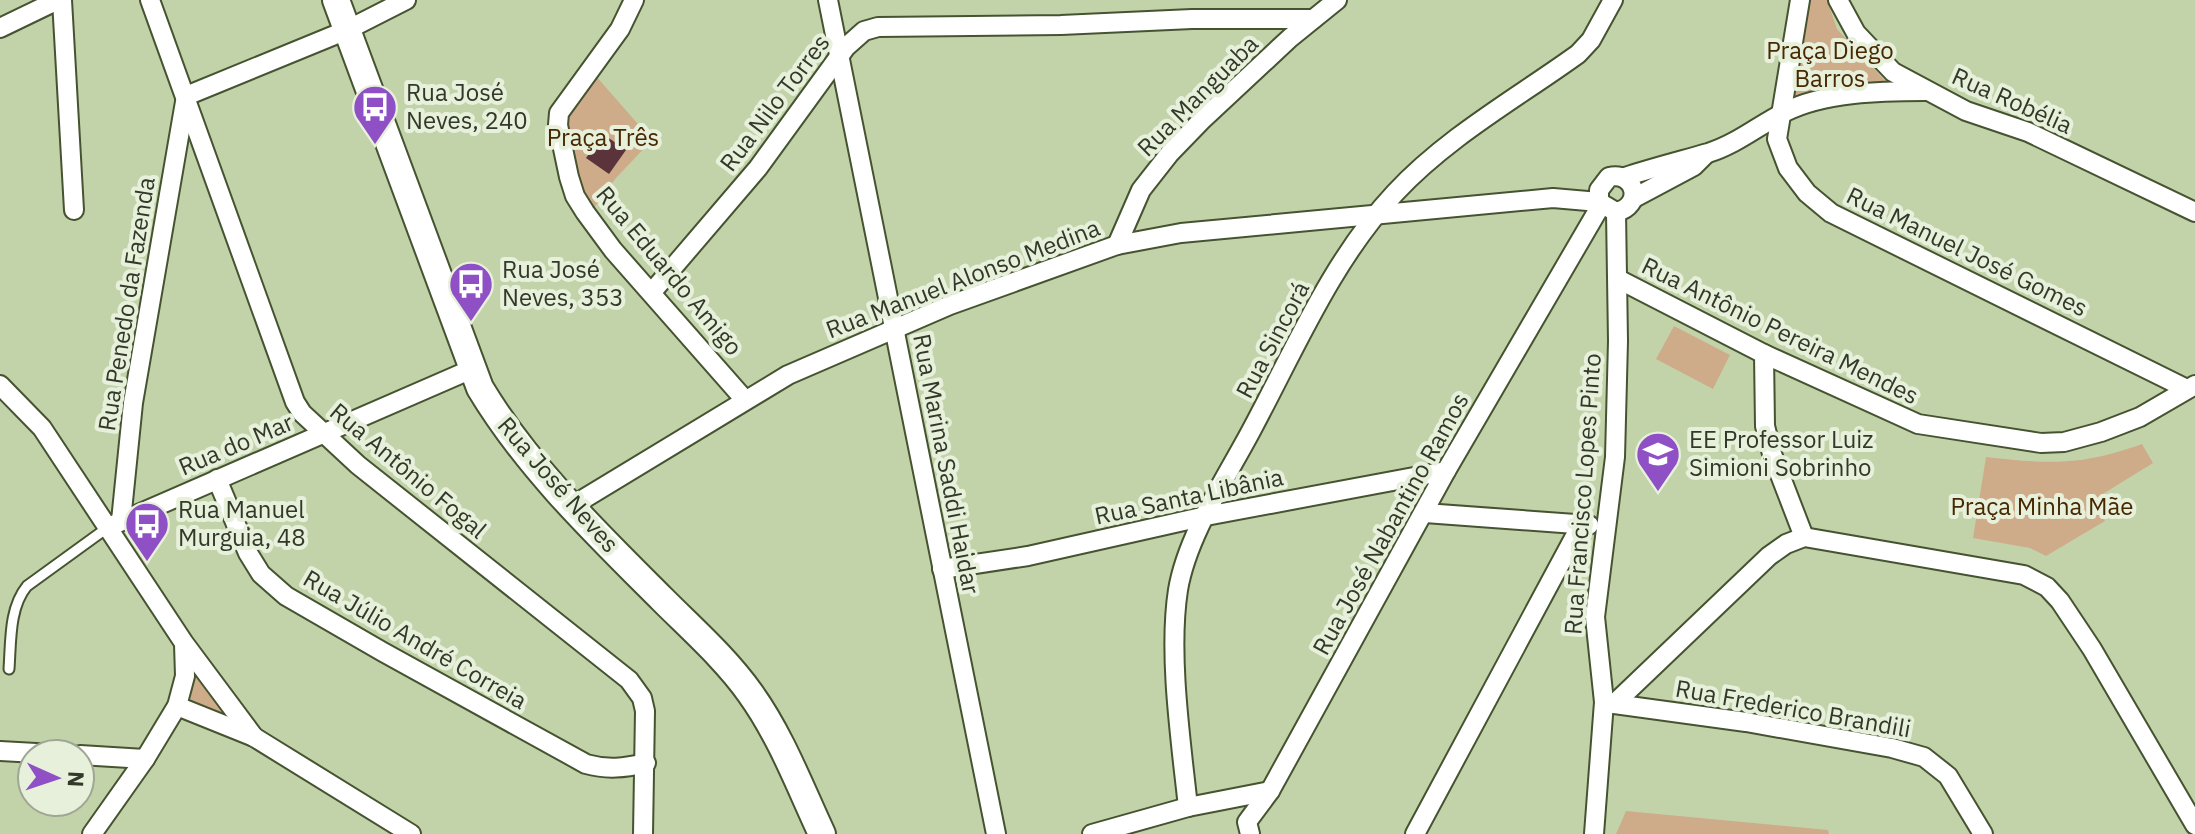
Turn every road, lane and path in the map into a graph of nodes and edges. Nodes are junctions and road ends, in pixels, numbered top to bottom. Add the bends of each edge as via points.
1 (60, 0) edge
2 (150, 0) edge
3 (336, 0) edge
4 (406, 0) edge
5 (634, 0) edge
6 (828, 0) edge
7 (1337, 0) edge
8 (1613, 0) edge
9 (1800, 0) edge
10 (1838, 0) edge
11 (1313, 19) junction
12 (0, 28) edge
13 (347, 30) junction
14 (840, 57) junction
15 (1929, 91) junction
16 (186, 96) junction
17 (1782, 113) junction
18 (1708, 153) junction
19 (1625, 177) junction
20 (1602, 182) junction
21 (1553, 198) junction
22 (1615, 206) junction
23 (74, 210) dead end
24 (2195, 212) edge
25 (1375, 216) junction
26 (1117, 245) junction
27 (1618, 279) junction
28 (652, 292) junction
29 (895, 328) junction
30 (1764, 354) junction
31 (472, 369) junction
32 (2191, 387) edge
33 (3, 394) edge
34 (745, 400) junction
35 (323, 434) junction
36 (1446, 471) junction
37 (217, 479) junction
38 (572, 506) junction
39 (1425, 513) junction
40 (1206, 516) junction
41 (114, 524) junction
42 (1581, 525) junction
43 (1608, 527) junction
44 (1804, 537) junction
45 (942, 569) junction
46 (184, 643) junction
47 (9, 669) dead end
48 (1609, 703) junction
49 (177, 706) junction
50 (254, 737) junction
51 (96, 756) edge
52 (145, 759) junction
53 (646, 763) junction
54 (1270, 791) junction
55 (1188, 807) junction
56 (2194, 821) edge
57 (1245, 830) edge
58 (92, 834) edge
59 (411, 834) edge
60 (643, 834) edge
61 (822, 834) edge
62 (996, 834) edge
63 (1092, 834) edge
64 (1415, 834) edge
65 (1594, 834) edge
66 (1983, 834) edge

1 - 12 street
1 - 23 street
2 - 16 street, Rua Antônio Fogal
3 - 13 street, Rua José Neves
4 - 13 street
5 - 28 street, Rua Eduardo Amigo via 620,29 560,110 558,125 575,196 613,250
6 - 14 street, Rua Marina Saddi Haidar
7 - 11 street, Rua Manguaba
8 - 25 street, Rua Sincorá via 1578,54 1430,161
9 - 17 street
10 - 15 street, Rua Robélia via 1856,33 1893,72
11 - 14 street, Rua Nilo Torres via 878,27 853,39
11 - 26 street, Rua Manguaba via 1170,153 1141,190
13 - 16 street
13 - 31 street, Rua José Neves
14 - 28 street, Rua Nilo Torres via 758,168
14 - 29 street, Rua Marina Saddi Haidar
15 - 17 street, Rua Manuel Alonso Medina via 1840,97
15 - 24 street, Rua Robélia
16 - 35 street, Rua Antônio Fogal via 295,402
16 - 41 street, Rua Penedo da Fazenda
17 - 18 street, Rua Manuel Alonso Medina
17 - 32 street, Rua Manuel José Gomes via 1777,139 1788,168 1831,213
18 - 19 street, Rua Manuel Alonso Medina
18 - 22 street, Rua Manuel Alonso Medina via 1694,166
19 - 20 street, Rua Manuel Alonso Medina
19 - 22 street via 1631,183
20 - 21 street, Rua Manuel Alonso Medina
20 - 22 street via 1598,194
21 - 22 street, Rua Manuel Alonso Medina
21 - 25 street, Rua Manuel Alonso Medina
22 - 27 street, Rua Francisco Lopes Pinto
22 - 36 street, Rua José Nabantino Ramos via 1581,236
25 - 26 street, Rua Manuel Alonso Medina via 1181,233
25 - 40 street, Rua Sincorá via 1337,272
26 - 29 street, Rua Manuel Alonso Medina
27 - 30 street, Rua Antônio Pereira Mendes
27 - 43 street, Rua Francisco Lopes Pinto via 1615,457
28 - 34 street, Rua Eduardo Amigo
29 - 34 street, Rua Manuel Alonso Medina
29 - 45 street, Rua Marina Saddi Haidar
30 - 32 street, Rua Antônio Pereira Mendes via 1918,424 2041,443 2101,432 2140,417
30 - 44 street via 1765,426
31 - 35 street, Rua do Mar
31 - 38 street, Rua José Neves via 502,424
33 - 41 street via 42,428
34 - 38 street, Rua Manuel Alonso Medina
35 - 37 street, Rua do Mar
35 - 53 street, Rua Antônio Fogal via 629,680 645,711
36 - 39 street, Rua José Nabantino Ramos
36 - 40 street, Rua Santa Libânia
37 - 41 street, Rua do Mar
37 - 53 street, Rua Júlio André Correia via 248,553 261,574 286,596 586,764 617,769
38 - 61 street, Rua José Neves via 749,691
39 - 42 street
39 - 54 street, Rua José Nabantino Ramos
40 - 45 street, Rua Santa Libânia via 1028,556
40 - 55 street, Rua Sincorá via 1185,561 1175,623
41 - 46 street
41 - 47 lane via 18,596
42 - 43 street
42 - 64 street
43 - 48 street, Rua Francisco Lopes Pinto via 1595,617
44 - 48 street via 1769,556
44 - 56 street via 2024,575 2047,587 2092,649
45 - 62 street, Rua Marina Saddi Haidar
46 - 49 street via 185,676
46 - 50 street
48 - 65 street, Rua Francisco Lopes Pinto
48 - 66 street, Rua Frederico Brandili via 1924,757 1948,776
49 - 50 street
49 - 52 street
50 - 59 street
51 - 52 street
52 - 58 street
53 - 60 street, Rua Antônio Fogal
54 - 55 street
54 - 57 street, Rua José Nabantino Ramos
55 - 63 street

